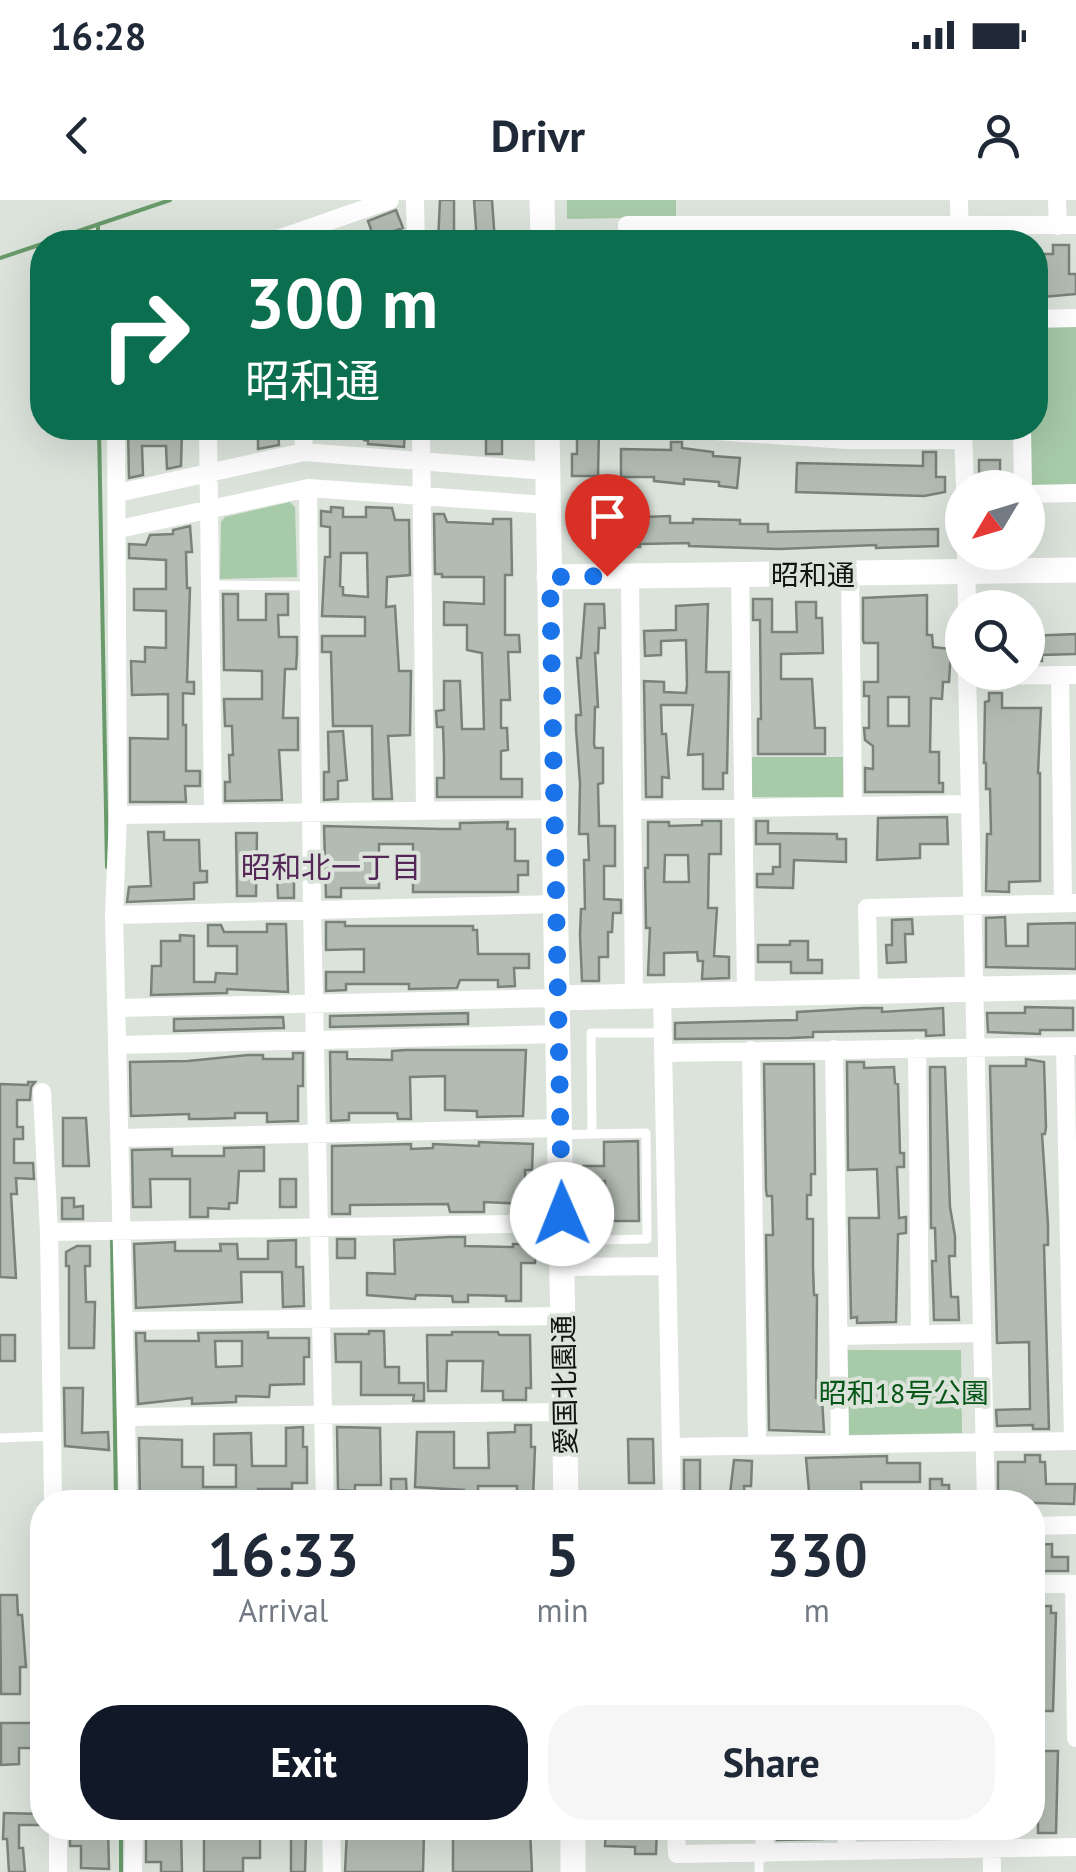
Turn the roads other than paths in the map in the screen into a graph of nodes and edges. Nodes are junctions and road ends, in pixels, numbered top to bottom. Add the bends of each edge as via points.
1 (390, 200) edge
2 (415, 200) edge
3 (542, 200) edge
4 (959, 200) edge
5 (1057, 200) edge
6 (1067, 226) edge
7 (319, 230) edge
8 (416, 230) edge
9 (543, 230) edge
10 (627, 230) edge
11 (674, 230) edge
12 (959, 230) edge
13 (1013, 230) edge
14 (1076, 318) edge
15 (1048, 319) edge
16 (116, 440) edge
17 (208, 440) edge
18 (304, 440) edge
19 (421, 440) edge
20 (547, 440) edge
21 (963, 440) edge
22 (1022, 440) edge
23 (304, 452) junction
24 (422, 461) junction
25 (964, 470) edge
26 (1022, 470) edge
27 (548, 471) junction
28 (208, 474) junction
29 (308, 488) junction
30 (118, 493) junction
31 (1076, 493) edge
32 (1045, 494) edge
33 (420, 496) junction
34 (548, 505) junction
35 (210, 511) junction
36 (118, 530) junction
37 (945, 565) edge
38 (1045, 568) edge
39 (1076, 570) edge
40 (740, 574) junction
41 (850, 574) junction
42 (630, 576) junction
43 (550, 577) junction
44 (211, 585) junction
45 (309, 586) junction
46 (1068, 675) edge
47 (968, 690) edge
48 (969, 804) junction
49 (853, 805) junction
50 (744, 807) junction
51 (554, 809) junction
52 (425, 810) junction
53 (632, 810) junction
54 (313, 813) junction
55 (118, 814) junction
56 (213, 814) junction
57 (970, 903) junction
58 (1070, 903) edge
59 (556, 904) junction
60 (312, 909) junction
61 (114, 915) junction
62 (1076, 987) edge
63 (972, 988) junction
64 (870, 990) junction
65 (746, 993) junction
66 (662, 994) junction
67 (634, 995) junction
68 (557, 998) junction
69 (315, 1003) junction
70 (117, 1008) junction
71 (664, 1033) junction
72 (559, 1034) junction
73 (315, 1040) junction
74 (118, 1045) junction
75 (976, 1046) junction
76 (1070, 1046) edge
77 (917, 1048) junction
78 (834, 1049) junction
79 (751, 1050) junction
80 (664, 1053) junction
81 (42, 1092) dead end
82 (561, 1132) junction
83 (318, 1133) junction
84 (656, 1133) junction
85 (592, 1134) junction
86 (119, 1138) junction
87 (562, 1218) junction
88 (319, 1226) junction
89 (122, 1230) junction
90 (49, 1232) junction
91 (647, 1239) junction
92 (667, 1239) junction
93 (666, 1266) junction
94 (562, 1267) junction
95 (563, 1316) junction
96 (322, 1320) junction
97 (124, 1321) junction
98 (920, 1333) junction
99 (982, 1333) junction
100 (839, 1336) junction
101 (563, 1412) junction
102 (323, 1415) junction
103 (126, 1417) junction
104 (52, 1436) junction
105 (0, 1438) edge
106 (986, 1441) junction
107 (1075, 1441) edge
108 (757, 1445) junction
109 (840, 1445) junction
110 (671, 1447) junction
111 (53, 1490) edge
112 (128, 1490) edge
113 (326, 1490) edge
114 (566, 1490) edge
115 (672, 1490) edge
116 (986, 1490) edge
117 (1076, 1525) edge
118 (1045, 1526) edge
119 (1045, 1584) edge
120 (1075, 1584) edge
121 (1076, 1738) edge
122 (58, 1840) edge
123 (134, 1840) edge
124 (331, 1840) edge
125 (573, 1840) edge
126 (676, 1840) edge
127 (763, 1840) edge
128 (847, 1840) edge
129 (931, 1840) edge
130 (991, 1840) edge
131 (1076, 1847) edge
132 (931, 1850) junction
133 (991, 1850) junction
134 (847, 1851) junction
135 (762, 1852) junction
136 (58, 1872) edge
137 (134, 1872) edge
138 (332, 1872) edge
139 (573, 1872) edge
140 (758, 1872) edge
141 (992, 1872) edge

1 - 7 street
2 - 8 street
3 - 9 street
4 - 12 street
5 - 6 street
6 - 13 street
10 - 11 street
14 - 15 street
16 - 30 street
17 - 28 street
18 - 23 street
19 - 24 street
20 - 27 street, 愛国北園通
21 - 25 street
22 - 26 street
23 - 24 street
23 - 28 street
24 - 27 street
24 - 33 street
27 - 34 street, 愛国北園通
28 - 30 street
28 - 35 street
29 - 33 street
29 - 35 street
29 - 45 street
30 - 36 street
31 - 32 street
33 - 34 street
33 - 52 street
34 - 43 street, 愛国北園通
35 - 36 street
35 - 44 street
36 - 55 street
37 - 41 street, 昭和通
38 - 39 street, 昭和通
40 - 41 street, 昭和通
40 - 42 street, 昭和通
40 - 50 street
41 - 49 street
42 - 43 street, 昭和通
42 - 53 street
43 - 51 street, 愛国北園通
44 - 45 lane
44 - 56 street
45 - 54 street
46 - 58 street
47 - 48 street
48 - 49 street
48 - 57 street
49 - 50 street
50 - 53 street
50 - 65 street
51 - 52 street
51 - 59 street, 愛国北園通
52 - 54 street
53 - 67 street
54 - 56 street
54 - 60 street
55 - 56 street
55 - 61 street
57 - 58 street
57 - 63 street
57 - 64 street via 867,908
59 - 60 street
59 - 68 street, 愛国北園通
60 - 61 street
60 - 69 street
61 - 70 street
62 - 63 street
63 - 64 street
63 - 75 street
64 - 65 street
65 - 66 street
66 - 67 street
66 - 71 street
67 - 68 street
68 - 69 street
68 - 72 street, 愛国北園通
69 - 70 street
69 - 73 street
70 - 74 street
71 - 80 street
71 - 85 lane via 591,1033
72 - 73 street
72 - 82 street, 愛国北園通
73 - 74 street
73 - 83 street
74 - 86 street
75 - 76 street
75 - 77 street
75 - 99 street
76 - 107 street
77 - 78 street
77 - 98 street
78 - 79 street
78 - 100 street
79 - 80 street
79 - 108 street
80 - 84 street
81 - 90 street
82 - 83 street
82 - 85 lane
82 - 87 street, 愛国北園通
83 - 86 street
83 - 88 street
84 - 85 lane
84 - 91 lane
84 - 92 street
86 - 89 street
87 - 88 street
87 - 91 lane via 596,1214 596,1240
87 - 94 street, 愛国北園通
88 - 89 street
88 - 96 street
89 - 90 street
89 - 97 street
90 - 104 street
91 - 92 lane
92 - 93 street
93 - 94 street
93 - 110 street
94 - 95 street, 愛国北園通
95 - 96 street
95 - 101 street, 愛国北園通
96 - 97 street
96 - 102 street
97 - 103 street
98 - 99 street
98 - 100 street
99 - 106 street
100 - 109 street
101 - 102 street
101 - 114 street, 愛国北園通
102 - 103 street
102 - 113 street
103 - 112 street
104 - 105 lane
104 - 111 street
106 - 107 street
106 - 109 street
106 - 116 street
108 - 109 street
108 - 110 street
110 - 115 street
117 - 118 street
119 - 120 street
120 - 121 street
122 - 136 street
123 - 137 street
124 - 138 street
125 - 139 street
126 - 135 street via 677,1854
127 - 135 street
128 - 134 street
129 - 132 street
130 - 133 street
131 - 133 street
132 - 133 street
132 - 134 street
133 - 141 street
134 - 135 street
135 - 140 lane

